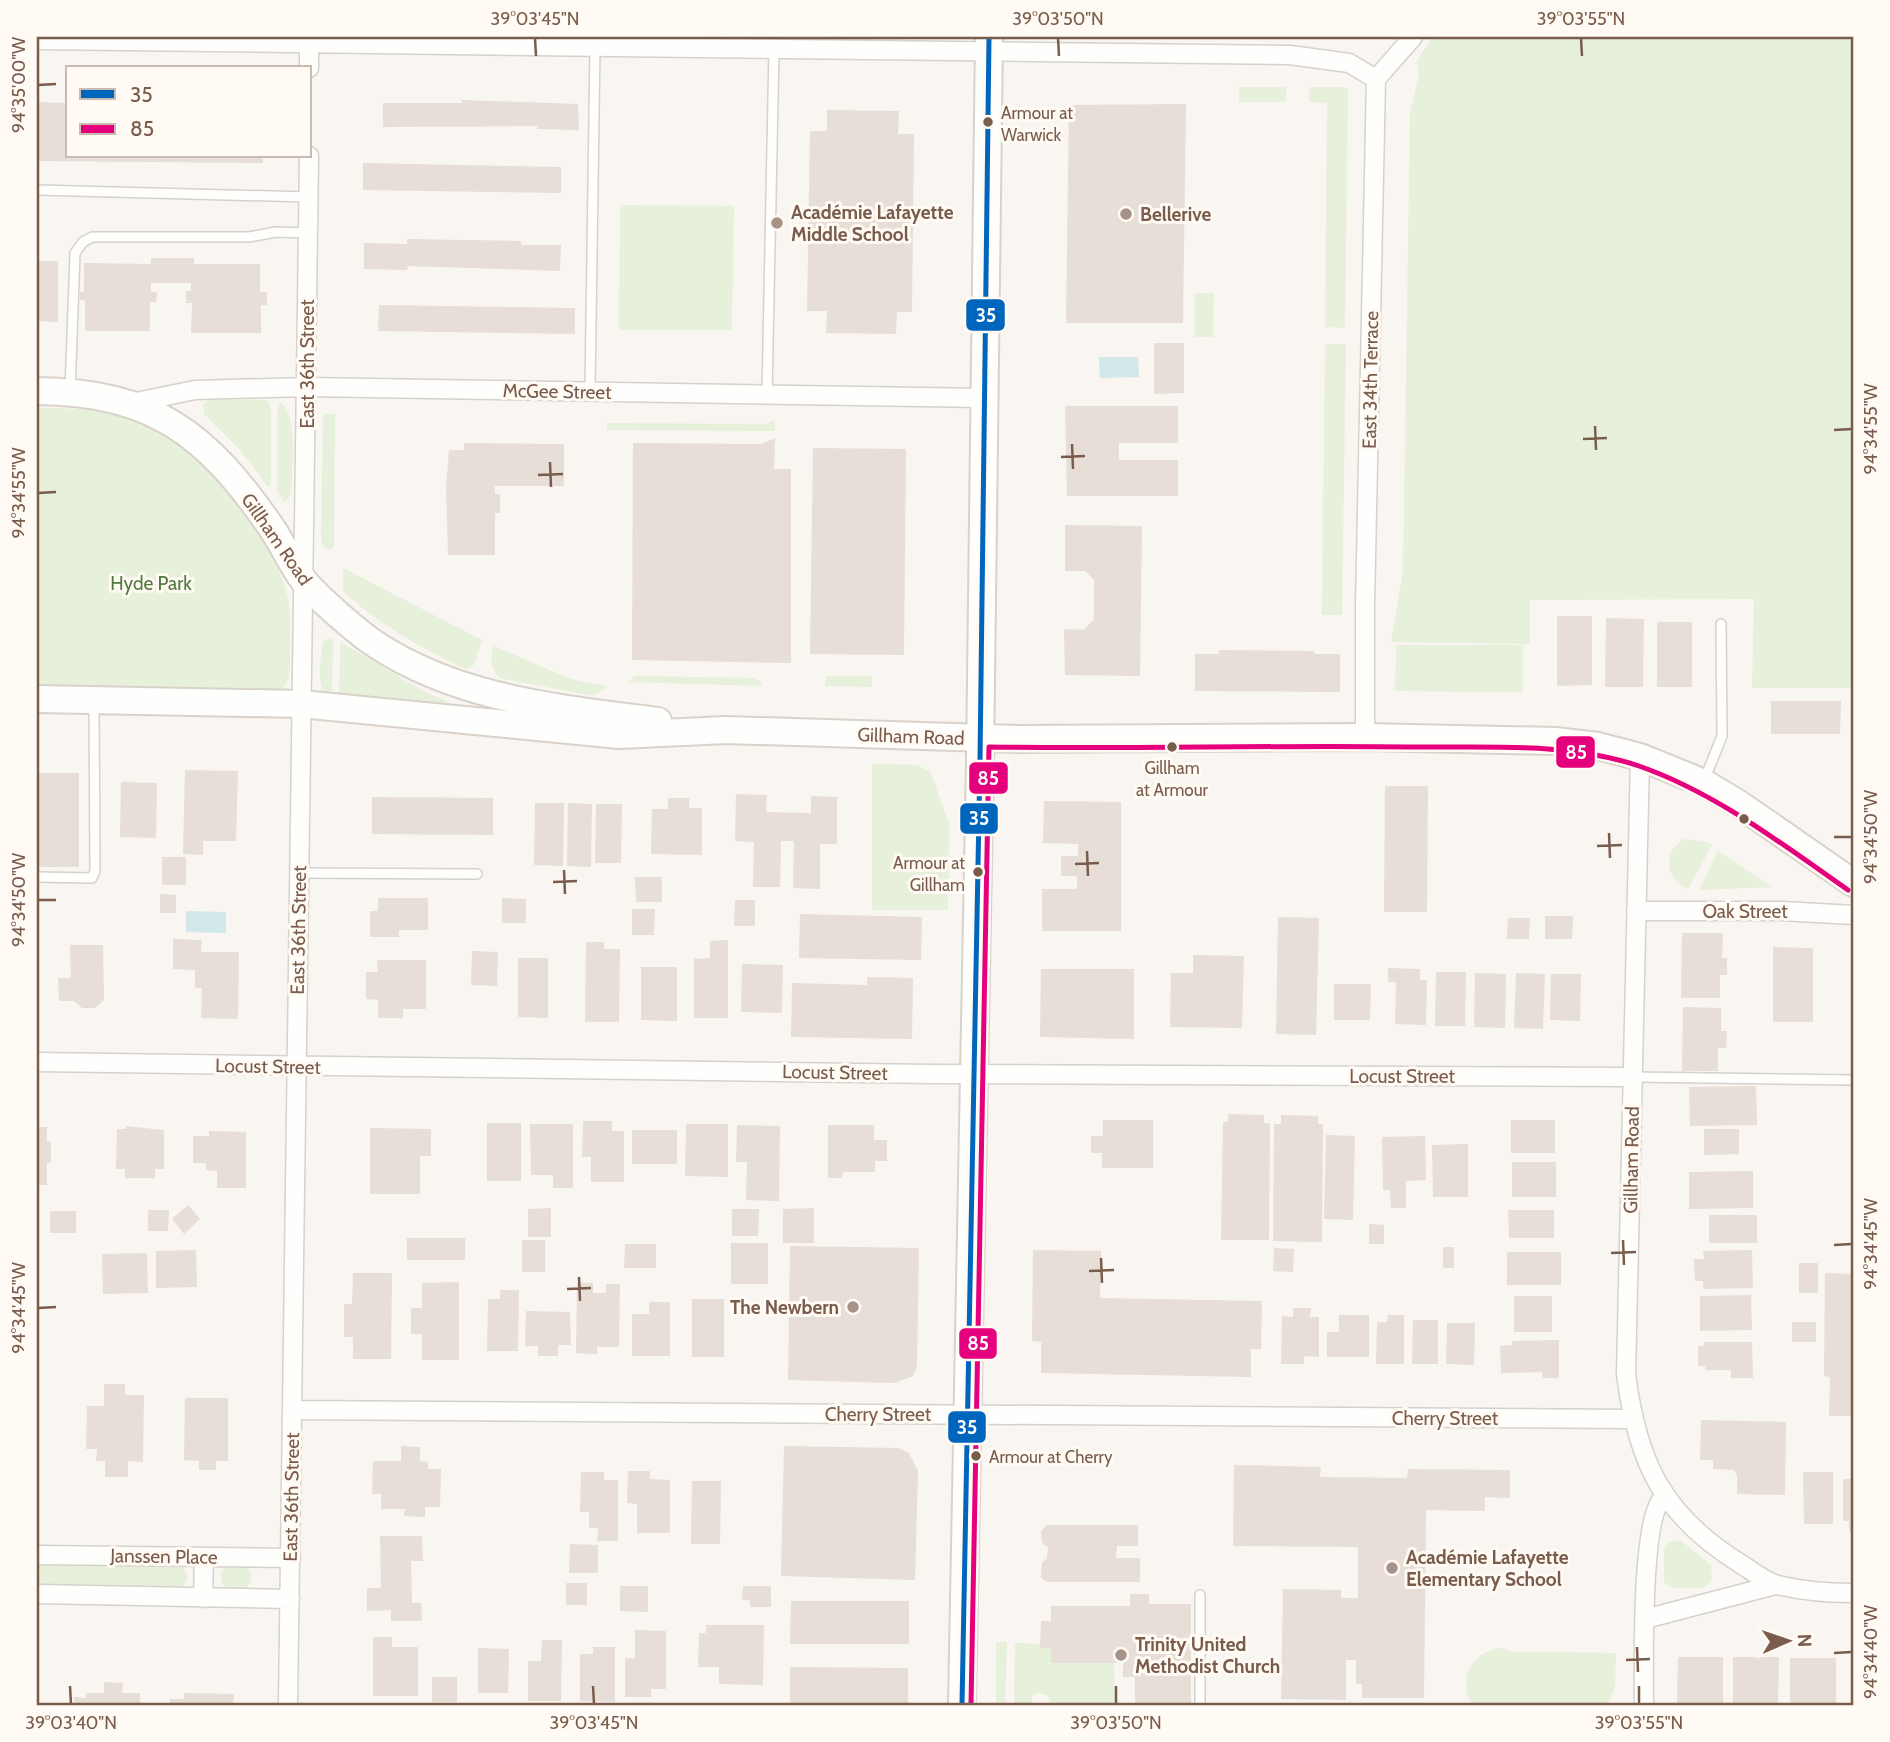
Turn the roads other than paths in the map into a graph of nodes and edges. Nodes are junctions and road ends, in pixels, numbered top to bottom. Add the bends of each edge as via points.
1 (1413, 37) edge
2 (157, 39) edge
3 (37, 40) edge
4 (309, 40) edge
5 (989, 44) edge
6 (595, 47) junction
7 (774, 49) junction
8 (309, 66) edge
9 (1376, 79) junction
10 (309, 158) edge
11 (37, 190) edge
12 (308, 197) junction
13 (308, 233) junction
14 (307, 387) junction
15 (37, 391) edge
16 (590, 391) junction
17 (71, 393) junction
18 (767, 394) junction
19 (985, 398) junction
20 (131, 403) junction
21 (305, 582) junction
22 (1721, 624) dead end
23 (37, 699) edge
24 (94, 700) junction
25 (301, 704) junction
26 (726, 730) junction
27 (1365, 737) junction
28 (980, 738) junction
29 (1640, 757) junction
30 (1704, 783) junction
31 (299, 873) junction
32 (477, 874) dead end
33 (37, 877) edge
34 (1853, 883) edge
35 (1636, 911) junction
36 (1853, 915) edge
37 (37, 1062) edge
38 (296, 1066) junction
39 (973, 1074) junction
40 (1633, 1077) junction
41 (1853, 1080) edge
42 (292, 1410) junction
43 (967, 1415) junction
44 (1632, 1419) junction
45 (1665, 1496) junction
46 (37, 1555) edge
47 (204, 1557) junction
48 (291, 1558) junction
49 (1775, 1585) junction
50 (1853, 1593) edge
51 (37, 1594) edge
52 (1200, 1595) dead end
53 (202, 1598) junction
54 (290, 1599) junction
55 (1645, 1619) junction
56 (288, 1705) edge
57 (962, 1705) edge
58 (1200, 1705) edge
59 (1644, 1705) edge

1 - 9 street
2 - 3 street
2 - 4 street
4 - 6 street
4 - 8 street
5 - 7 street
5 - 9 street via 1290,55 1349,63
5 - 19 main road
6 - 7 street
6 - 16 lane
7 - 18 lane
9 - 27 street, East 34th Terrace
10 - 12 street, East 36th Street
11 - 12 lane
12 - 13 street, East 36th Street
13 - 14 street, East 36th Street
13 - 17 lane via 92,237 83,242 75,253
14 - 16 street, McGee Street
14 - 20 street, McGee Street via 195,390
14 - 21 street, East 36th Street
15 - 17 main road, Gillham Road
16 - 18 street, McGee Street
17 - 20 main road, Gillham Road
18 - 19 street, McGee Street
19 - 28 main road
20 - 21 main road, Gillham Road via 169,419 206,447 250,498
21 - 25 street, East 36th Street
21 - 26 main road, Gillham Road via 374,643 437,677 537,705
22 - 30 lane via 1721,736
23 - 24 main road, Gillham Road
24 - 25 main road, Gillham Road
24 - 33 lane via 95,871 92,878
25 - 26 main road, Gillham Road via 619,735
25 - 31 street, East 36th Street
26 - 28 main road, Gillham Road
27 - 28 main road, Gillham Road
27 - 29 main road, Gillham Road via 1555,741
28 - 39 main road
29 - 30 main road, Gillham Road
29 - 35 street, Gillham Road
30 - 34 main road, Gillham Road
31 - 32 lane
31 - 38 street, East 36th Street
35 - 36 street, Oak Street
35 - 40 street, Gillham Road
37 - 38 street, Locust Street
38 - 39 street, Locust Street
38 - 42 street, East 36th Street
39 - 40 street, Locust Street
39 - 43 main road
40 - 41 lane
40 - 44 street, Gillham Road via 1626,1374
42 - 43 street, Cherry Street
42 - 48 street, East 36th Street
43 - 44 street, Cherry Street
43 - 57 main road
44 - 45 street, Gillham Road via 1643,1456
45 - 49 street, Gillham Road via 1707,1544
45 - 55 street via 1659,1500 1649,1532
46 - 47 street, Janssen Place
47 - 48 street, Janssen Place
47 - 53 street
48 - 54 street, East 36th Street
49 - 50 street, Gillham Road
49 - 55 street, Gillham Road
51 - 53 street
52 - 58 lane
53 - 54 street
54 - 56 street, East 36th Street
55 - 59 street

